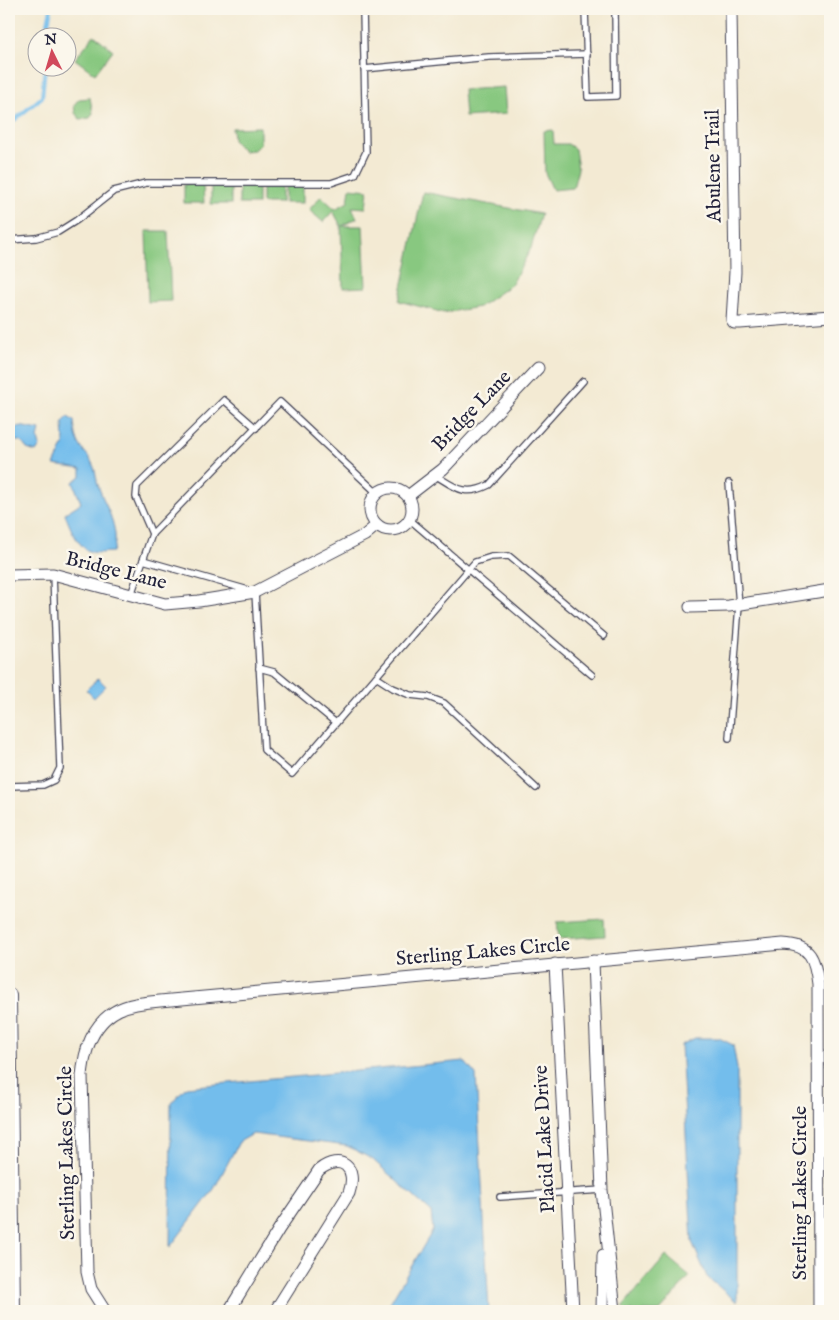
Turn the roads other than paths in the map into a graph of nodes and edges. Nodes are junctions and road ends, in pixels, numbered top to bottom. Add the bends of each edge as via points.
1 (363, 9) edge
2 (585, 9) edge
3 (615, 9) edge
4 (731, 9) edge
5 (587, 54) junction
6 (364, 69) junction
7 (9, 240) edge
8 (830, 316) edge
9 (538, 368) dead end
10 (582, 381) dead end
11 (256, 428) junction
12 (435, 475) junction
13 (729, 483) dead end
14 (377, 493) junction
15 (408, 496) junction
16 (410, 519) junction
17 (377, 525) junction
18 (152, 534) junction
19 (143, 560) junction
20 (468, 570) junction
21 (53, 574) junction
22 (9, 576) edge
23 (830, 590) edge
24 (255, 592) junction
25 (131, 595) junction
26 (739, 605) junction
27 (690, 607) dead end
28 (604, 636) dead end
29 (259, 668) junction
30 (592, 674) dead end
31 (376, 677) junction
32 (336, 723) junction
33 (729, 738) dead end
34 (9, 786) edge
35 (536, 788) dead end
36 (593, 961) junction
37 (556, 964) junction
38 (9, 995) edge
39 (602, 1190) junction
40 (567, 1193) junction
41 (500, 1197) dead end
42 (604, 1211) junction
43 (14, 1311) edge
44 (105, 1311) edge
45 (229, 1311) edge
46 (275, 1311) edge
47 (573, 1311) edge
48 (602, 1311) edge
49 (615, 1311) edge
50 (819, 1311) edge

1 - 6 lane
2 - 5 lane
3 - 5 lane via 616,96 588,97
4 - 8 street, Abulene Trail via 732,320 734,323
5 - 6 lane via 489,57
6 - 7 lane via 366,152 355,175 331,183 146,183 114,191 58,232
9 - 12 street, Bridge Lane
10 - 12 lane via 489,485 476,491 459,489
11 - 14 lane via 280,402
11 - 18 lane
11 - 18 lane via 224,400 137,486 136,497
12 - 15 street, Bridge Lane
13 - 26 lane
14 - 15 street via 391,488
14 - 17 street via 370,509 372,520
15 - 16 street via 412,506
16 - 17 street via 396,530
16 - 20 lane
17 - 24 street, Bridge Lane via 365,535
18 - 19 lane
19 - 24 lane
19 - 25 lane
20 - 28 lane via 483,559 509,556
20 - 30 lane
20 - 31 lane
21 - 22 street, Bridge Lane
21 - 25 street, Bridge Lane
21 - 34 lane via 60,768 54,780 43,785
23 - 26 street
24 - 25 street, Bridge Lane via 165,604
24 - 29 lane
26 - 27 street
26 - 33 lane
29 - 32 lane via 274,672
29 - 32 lane via 264,750 292,774
31 - 32 lane
31 - 35 lane via 410,695 444,703
36 - 37 street, Sterling Lakes Circle
36 - 39 street
36 - 50 street, Sterling Lakes Circle via 783,944 800,946 813,958 818,984
37 - 40 street, Placid Lake Drive
37 - 44 street, Sterling Lakes Circle via 135,1004 111,1014 89,1041 82,1076 87,1272 91,1289
38 - 43 street
39 - 40 lane
39 - 42 street
40 - 41 lane
40 - 47 street, Placid Lake Drive
42 - 48 street
42 - 49 street
45 - 46 street via 319,1170 336,1162 346,1165 352,1174 349,1193

